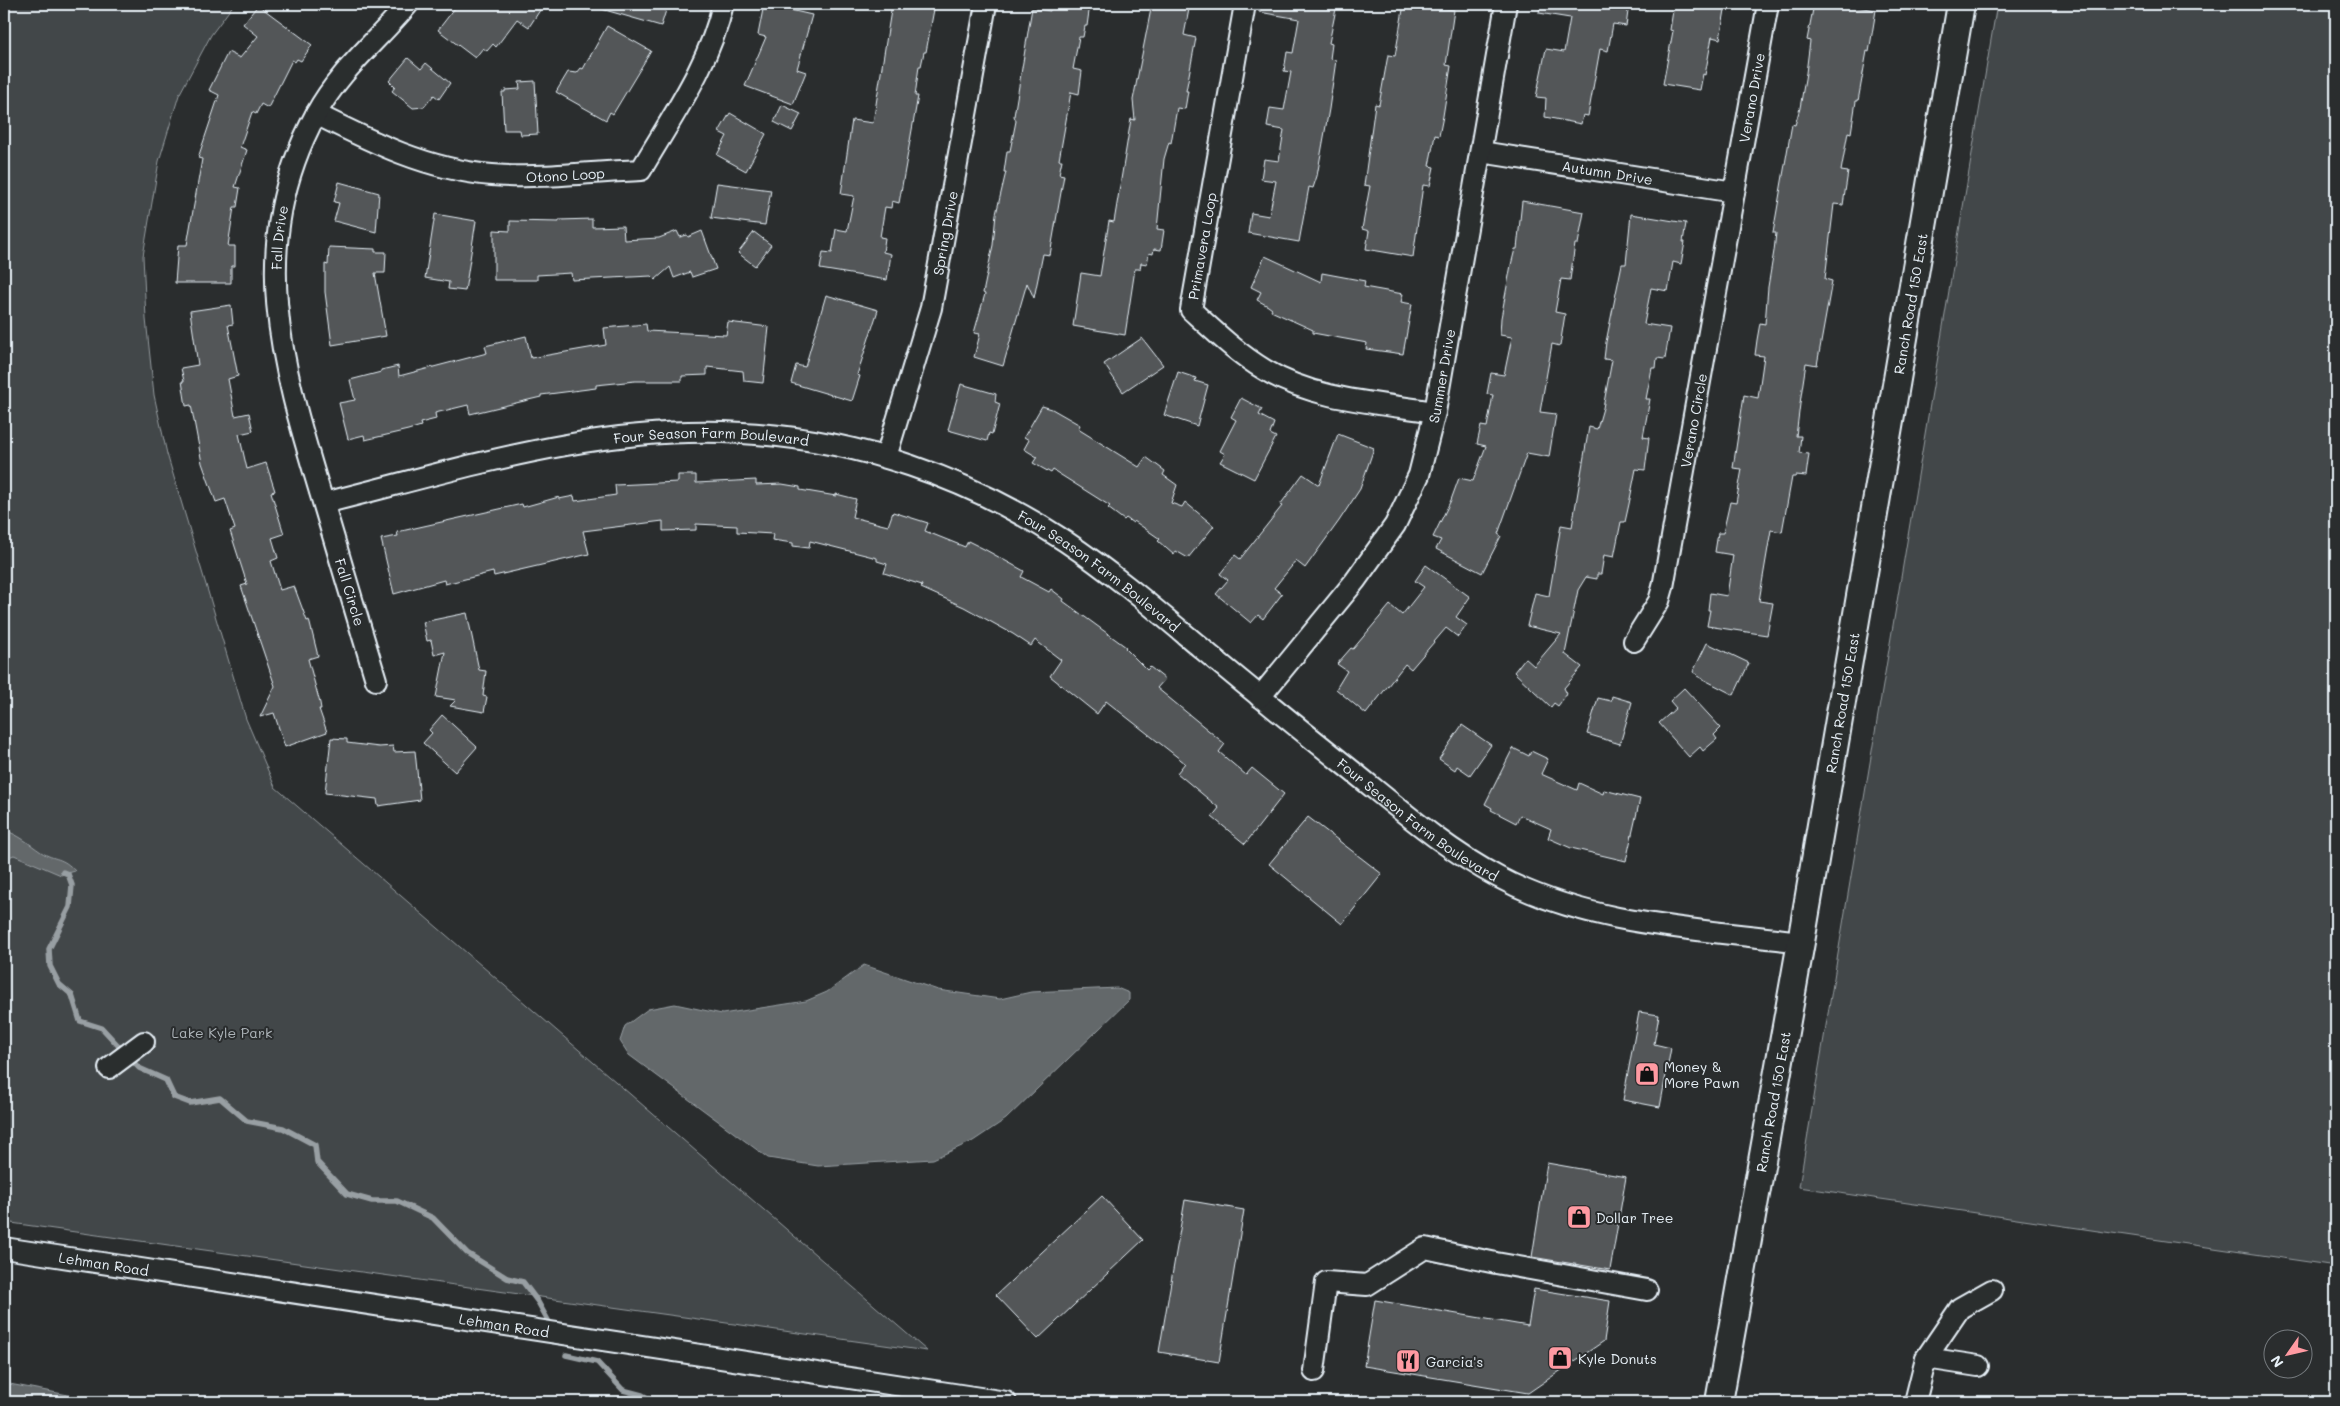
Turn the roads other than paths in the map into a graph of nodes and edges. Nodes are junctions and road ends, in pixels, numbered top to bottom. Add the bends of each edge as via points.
1 (408, 4) edge
2 (723, 4) edge
3 (986, 4) edge
4 (1245, 4) edge
5 (1506, 4) edge
6 (1768, 4) edge
7 (1961, 4) edge
8 (316, 114) junction
9 (1481, 152) junction
10 (1734, 192) junction
11 (1435, 412) junction
12 (886, 457) junction
13 (324, 503) junction
14 (1634, 641) dead end
15 (376, 680) dead end
16 (1260, 697) junction
17 (1801, 942) junction
18 (144, 1042) dead end
19 (109, 1068) dead end
20 (4, 1248) edge
21 (1647, 1290) dead end
22 (1992, 1290) dead end
23 (1926, 1358) junction
24 (1978, 1366) dead end
25 (1314, 1370) dead end
26 (1006, 1402) edge
27 (1719, 1402) edge
28 (1915, 1402) edge

1 - 8 street, Fall Drive via 356,58
2 - 8 street, Otono Loop via 691,83 641,170 510,175 463,171 408,157
3 - 12 street, Spring Drive via 931,308
4 - 11 street, Primavera Loop via 1191,310 1238,352 1290,383 1344,398
5 - 9 street, Summer Drive
6 - 10 street, Verano Drive
7 - 17 main road, Ranch Road 150 East
8 - 13 street, Fall Drive via 287,188 280,220 275,283 276,314 288,382
9 - 10 street, Autumn Drive
9 - 11 street, Summer Drive
10 - 14 street, Verano Circle via 1663,587 1659,601
11 - 16 street, Summer Drive via 1419,475 1395,525 1355,581
12 - 13 street, Four Season Farm Boulevard via 828,443 743,433 655,433 556,445
12 - 16 street, Four Season Farm Boulevard via 976,492 1062,539 1130,588
13 - 15 street, Fall Circle
16 - 17 street, Four Season Farm Boulevard via 1430,834 1497,877 1531,893 1601,914
17 - 27 main road, Ranch Road 150 East
18 - 19 street
20 - 26 street, Lehman Road
21 - 25 street via 1424,1248 1367,1285 1326,1282
22 - 23 street via 1960,1308
23 - 24 street
23 - 28 street

